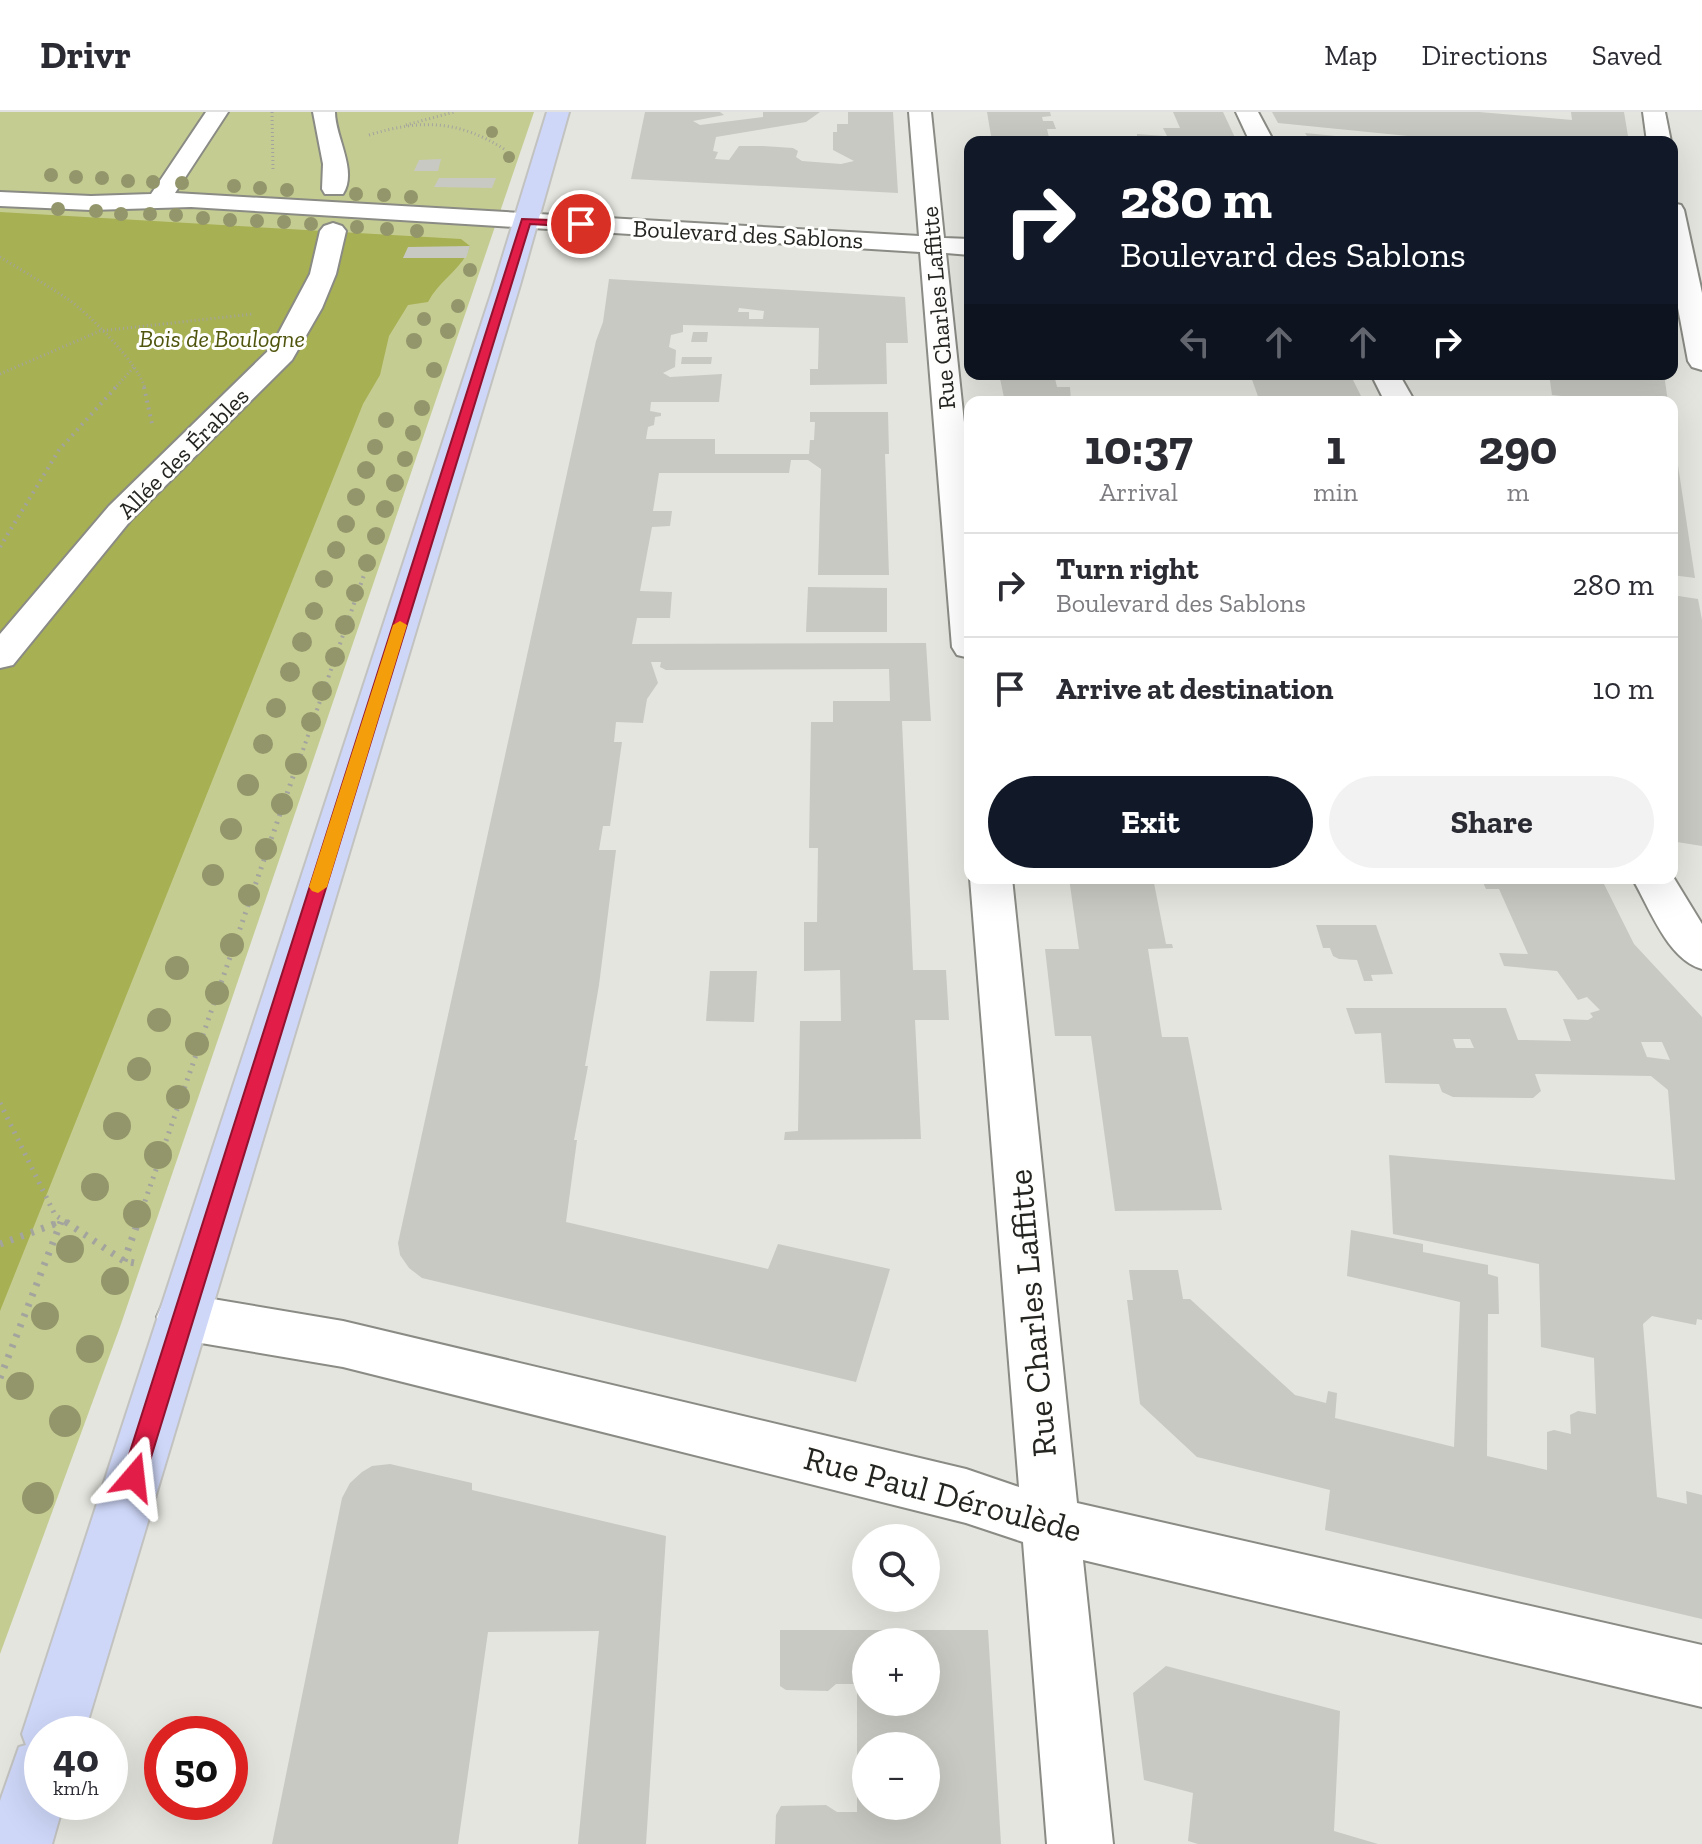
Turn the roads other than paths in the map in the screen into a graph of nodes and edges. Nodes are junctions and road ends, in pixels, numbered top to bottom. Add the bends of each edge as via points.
1 (217, 112) edge
2 (324, 112) edge
3 (558, 112) edge
4 (920, 112) edge
5 (1247, 112) edge
6 (1654, 112) edge
7 (1259, 136) edge
8 (1658, 136) edge
9 (0, 178) edge
10 (334, 189) dead end
11 (162, 195) junction
12 (0, 199) edge
13 (191, 200) junction
14 (526, 221) junction
15 (333, 231) dead end
16 (933, 245) junction
17 (964, 247) edge
18 (1678, 251) edge
19 (1689, 327) edge
20 (1702, 361) edge
21 (964, 582) edge
22 (0, 657) edge
23 (992, 884) edge
24 (1657, 884) edge
25 (1702, 954) edge
26 (183, 1317) junction
27 (1052, 1525) junction
28 (1702, 1676) edge
29 (59, 1716) edge
30 (26, 1820) edge
31 (19, 1844) edge
32 (1080, 1844) edge

1 - 11 street
2 - 10 street via 335,164
3 - 14 main road
4 - 16 street, Rue Charles Laffitte
5 - 7 street
6 - 8 street
9 - 11 street via 102,184
11 - 13 street
12 - 13 street
13 - 14 street, Boulevard des Sablons
14 - 16 street, Boulevard des Sablons
14 - 26 main road
15 - 22 street, Allée des Érables via 323,274 282,354 120,513
16 - 17 street, Boulevard des Sablons
16 - 21 street, Rue Charles Laffitte
18 - 19 street
19 - 20 street
23 - 27 street, Rue Charles Laffitte
24 - 25 street
26 - 27 street, Rue Paul Déroulède via 358,1348 966,1496
26 - 29 main road
27 - 28 street, Rue Paul Déroulède
27 - 32 street, Rue Charles Laffitte
30 - 31 main road

